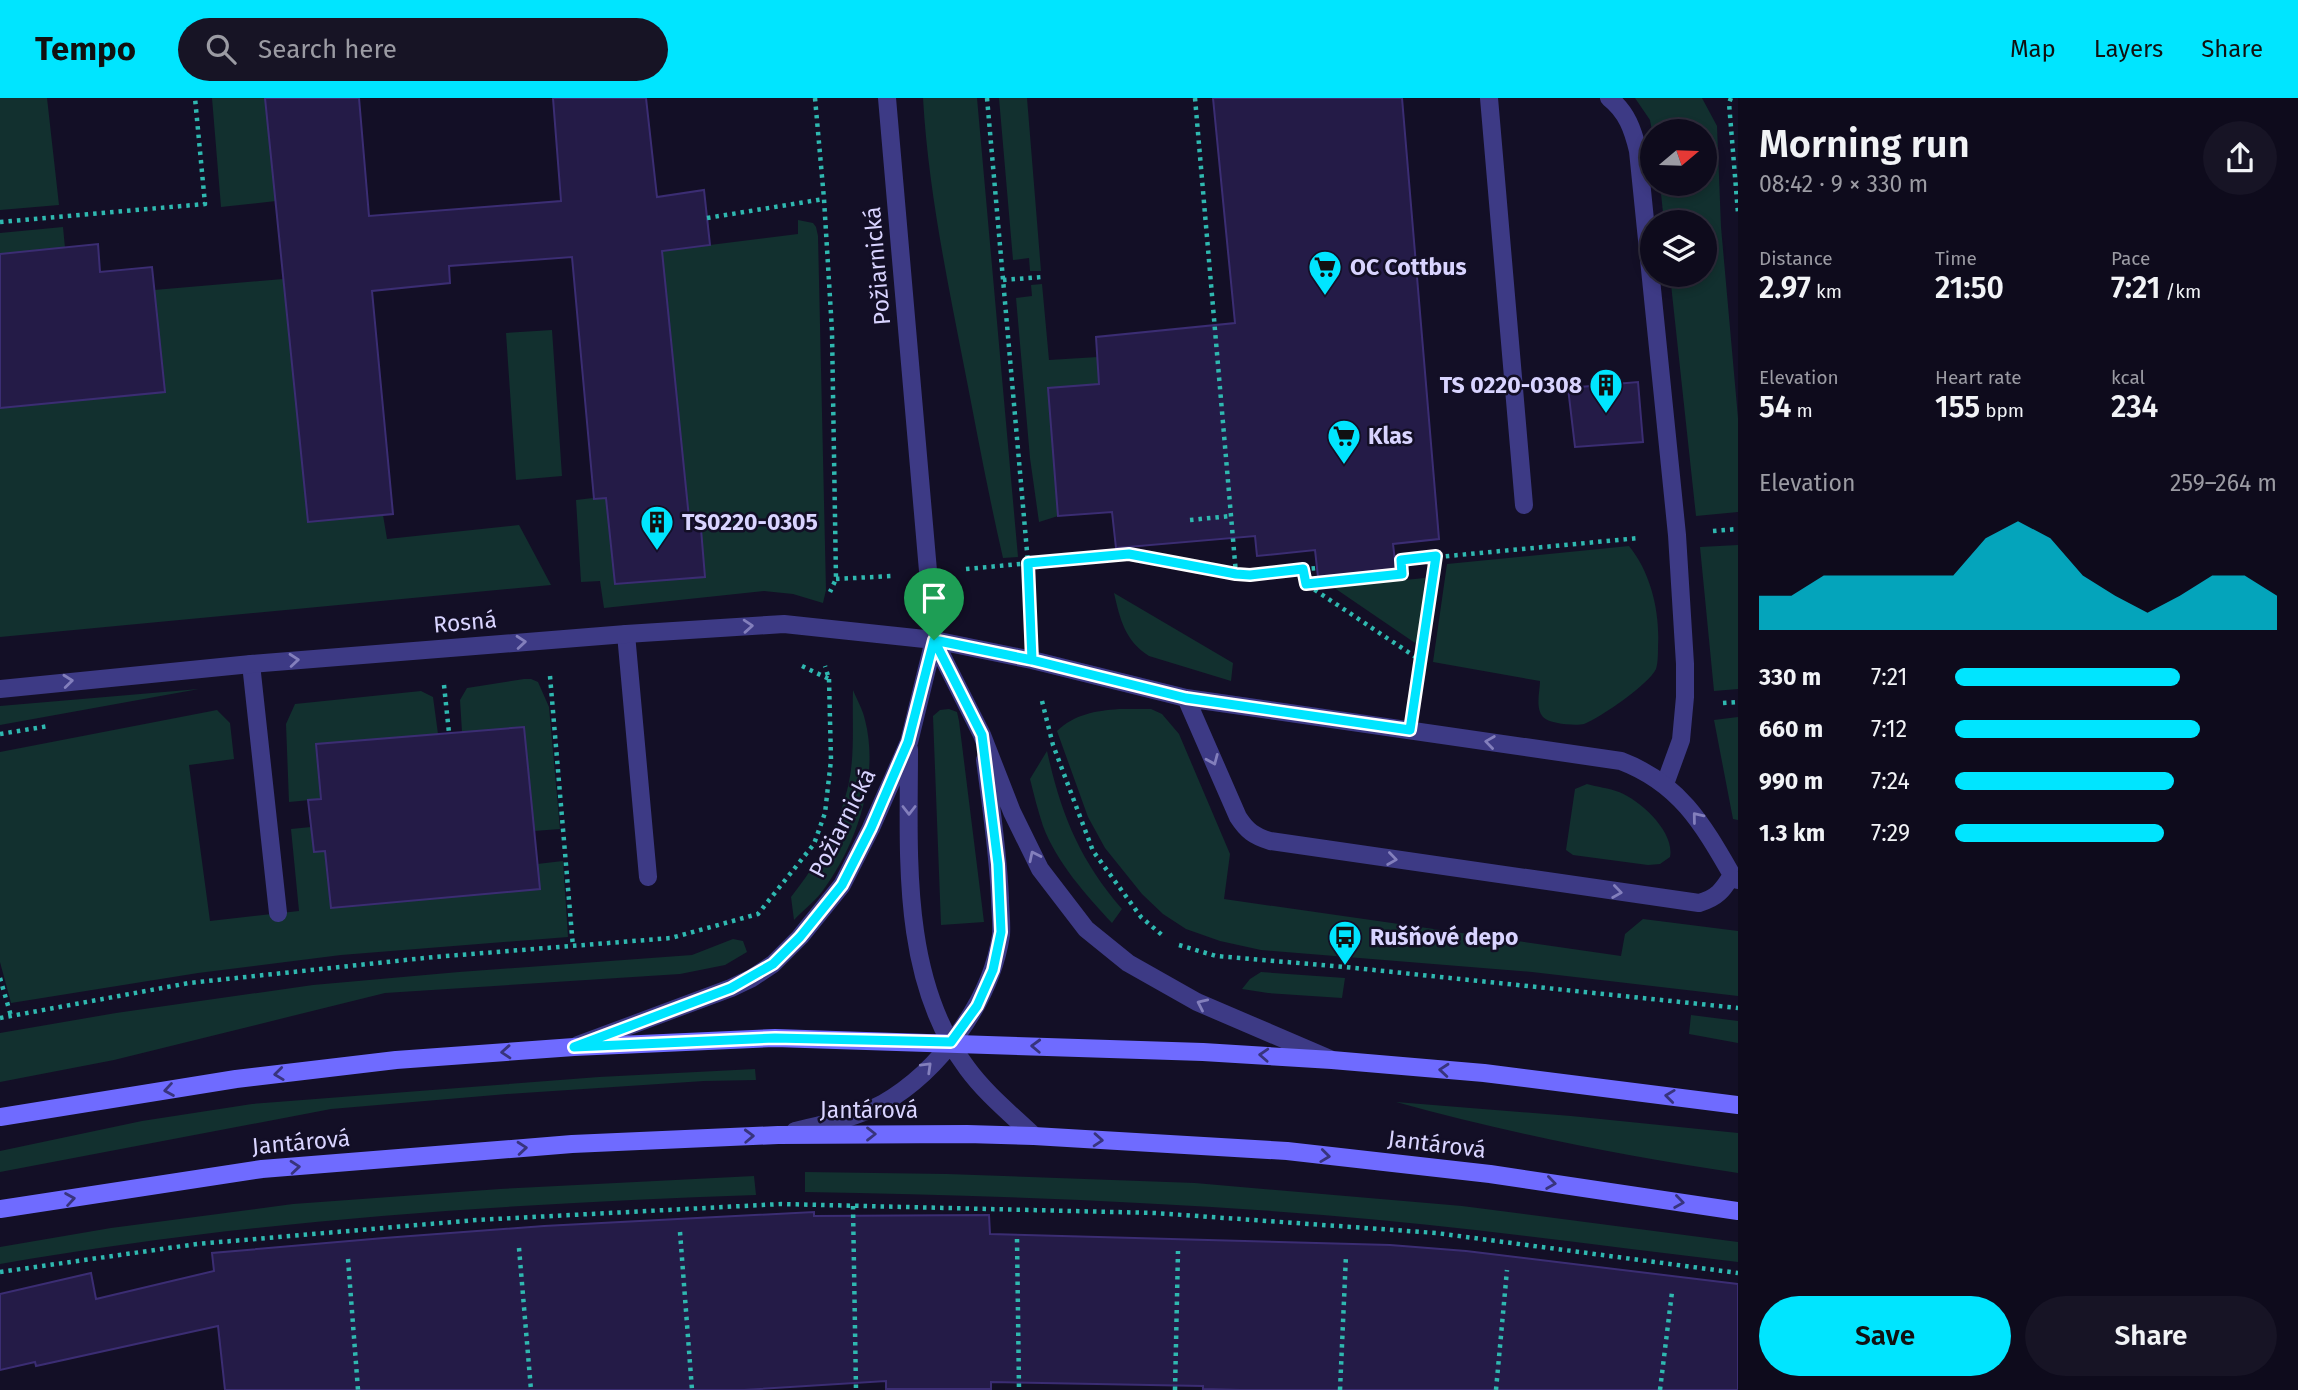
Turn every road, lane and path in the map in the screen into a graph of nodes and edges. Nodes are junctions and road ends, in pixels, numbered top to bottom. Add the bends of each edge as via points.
1 (195, 98) edge
2 (815, 98) edge
3 (887, 98) edge
4 (987, 98) edge
5 (1195, 98) edge
6 (1489, 98) edge
7 (1609, 98) edge
8 (1724, 98) edge
9 (1730, 101) edge
10 (824, 199) junction
11 (1738, 213) edge
12 (707, 218) dead end
13 (0, 222) edge
14 (1042, 277) dead end
15 (1003, 280) junction
16 (1524, 505) dead end
17 (1231, 516) junction
18 (1190, 520) dead end
19 (1738, 529) edge
20 (1677, 535) junction
21 (1436, 556) junction
22 (1028, 563) junction
23 (1317, 568) dead end
24 (1303, 569) junction
25 (1236, 574) junction
26 (1306, 584) junction
27 (814, 627) junction
28 (626, 634) junction
29 (934, 640) junction
30 (1032, 660) junction
31 (1420, 660) junction
32 (251, 664) junction
33 (549, 669) dead end
34 (444, 678) dead end
35 (829, 679) dead end
36 (0, 689) edge
37 (1186, 698) junction
38 (1410, 730) junction
39 (449, 733) dead end
40 (982, 735) junction
41 (908, 742) junction
42 (1665, 784) junction
43 (648, 877) dead end
44 (1735, 877) edge
45 (278, 913) dead end
46 (573, 947) junction
47 (0, 978) edge
48 (1738, 1008) edge
49 (11, 1016) junction
50 (0, 1018) edge
51 (951, 1042) junction
52 (574, 1047) junction
53 (1332, 1059) junction
54 (1738, 1105) edge
55 (0, 1117) edge
56 (778, 1135) junction
57 (1034, 1136) junction
58 (853, 1206) junction
59 (0, 1209) edge
60 (1738, 1211) edge
61 (680, 1232) dead end
62 (1017, 1239) dead end
63 (519, 1248) dead end
64 (1178, 1251) dead end
65 (1346, 1255) dead end
66 (348, 1259) dead end
67 (1507, 1270) dead end
68 (0, 1272) edge
69 (1738, 1273) edge
70 (1672, 1292) dead end
71 (358, 1390) edge
72 (531, 1390) edge
73 (692, 1390) edge
74 (856, 1390) edge
75 (1019, 1390) edge
76 (1175, 1390) edge
77 (1340, 1390) edge
78 (1496, 1390) edge
79 (1660, 1390) edge

1 - 13 path via 205,204
2 - 10 path
3 - 29 street, Požiarnická
4 - 15 path
5 - 17 path
6 - 16 street
7 - 20 street via 1621,108 1638,151
8 - 9 path
9 - 11 path
10 - 12 path
10 - 27 path via 832,331 836,579
14 - 15 path
15 - 22 path
17 - 18 path
17 - 25 path
19 - 20 path
20 - 21 path
20 - 42 street via 1685,697 1681,740
21 - 26 path via 1398,560 1402,574
21 - 31 path
22 - 25 path via 1129,554
22 - 30 path
23 - 24 path
24 - 25 path
24 - 26 path
26 - 31 path
28 -> 27 street, Rosná via 784,624
27 - 29 street, Rosná
32 -> 28 street, Rosná
28 - 43 street
29 - 30 street, Rosná
29 - 40 street, Požiarnická
29 - 41 street, Požiarnická
30 - 37 street, Rosná
30 - 48 path via 1053,745 1093,851 1141,917 1169,941 1216,956
31 - 38 path
36 -> 32 street, Rosná
32 - 45 street
33 - 46 path
34 - 39 path
35 - 46 path via 831,760 825,813 814,844 758,914 671,938
37 - 38 street, Rosná
37 -> 44 street via 1238,817 1256,837 1699,903 1713,900
42 -> 38 street, Rosná via 1620,761
40 - 51 street, Požiarnická via 998,864 1001,932 993,970 977,1006
53 -> 40 street, Požiarnická via 1197,1002 1128,963 1086,929 1040,869
41 -> 51 street via 916,935 930,999
41 - 52 street, Požiarnická via 842,885 773,964 731,988
44 -> 42 street, Rosná via 1703,825
46 - 49 path via 188,983
47 - 49 path
49 - 50 path
51 - 52 street via 775,1038
53 -> 51 street
56 -> 51 street, Požiarnická via 882,1104
51 - 57 street via 982,1087
52 -> 55 street via 396,1060 236,1079
54 -> 53 street
56 -> 57 street, Jantárová
59 -> 56 street, Jantárová via 262,1169 572,1143
57 -> 60 street, Jantárová via 1287,1151 1490,1174
58 - 68 path via 781,1204 476,1220 197,1244
58 - 69 path via 1155,1213 1423,1232
58 - 74 path
61 - 73 path
62 - 75 path
63 - 72 path
64 - 76 path
65 - 77 path
66 - 71 path
67 - 78 path
70 - 79 path

